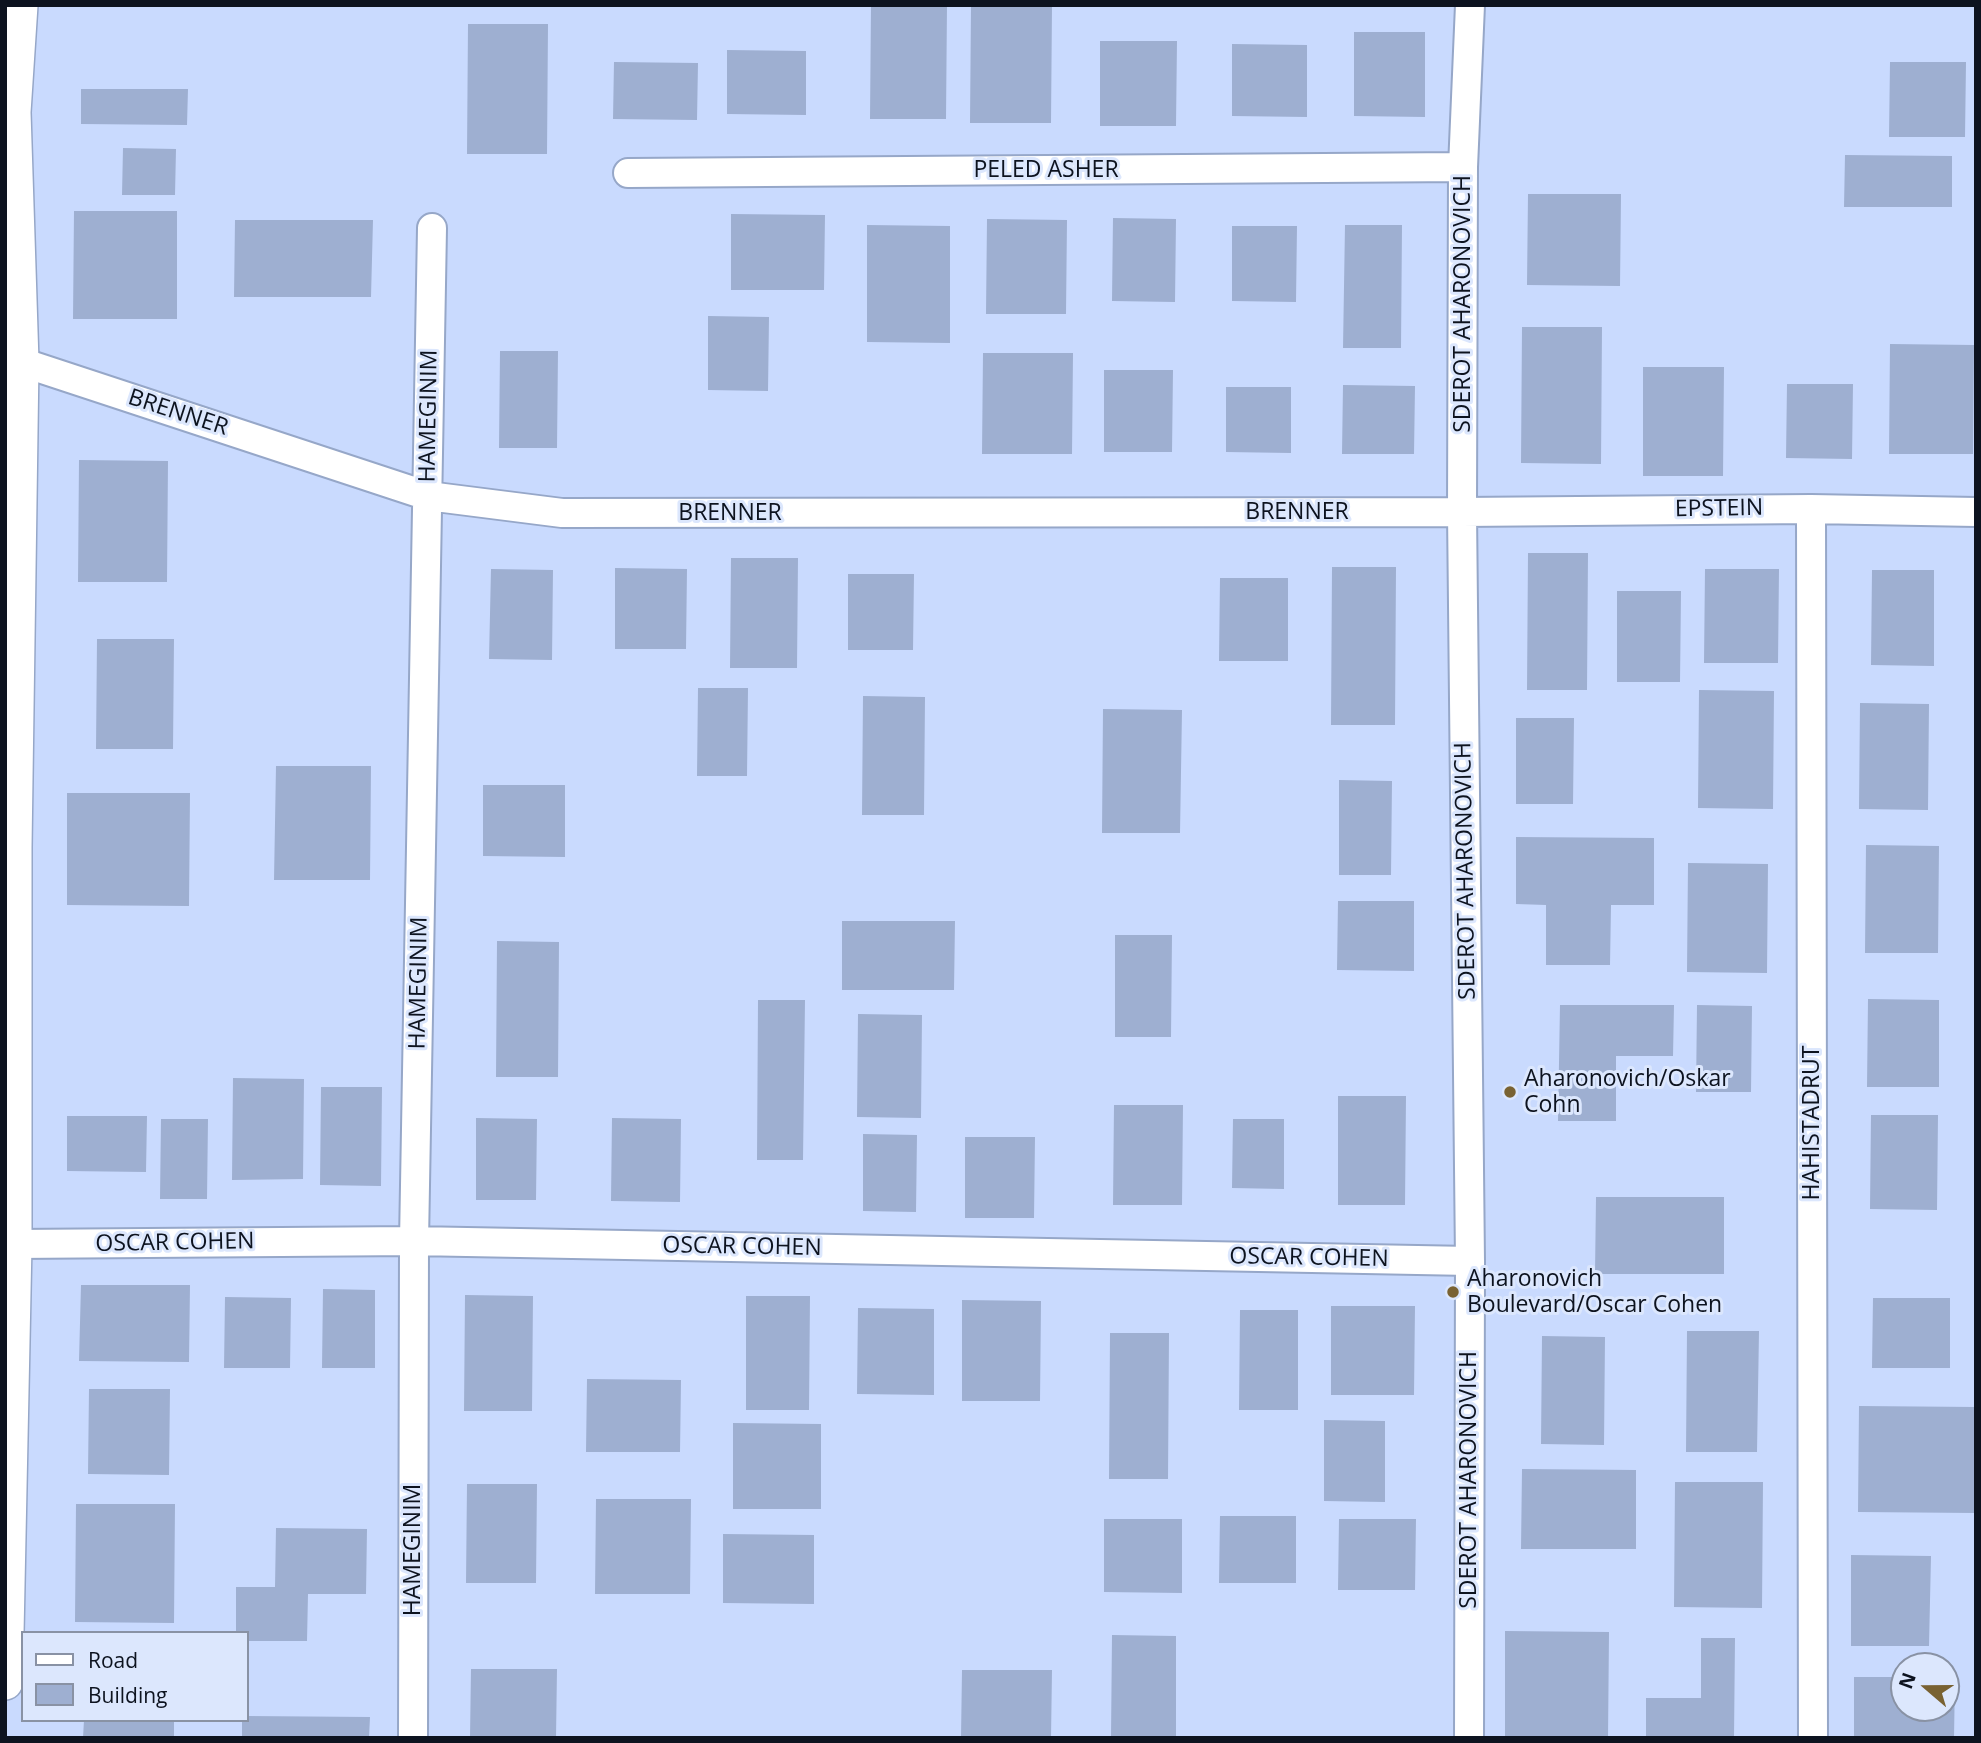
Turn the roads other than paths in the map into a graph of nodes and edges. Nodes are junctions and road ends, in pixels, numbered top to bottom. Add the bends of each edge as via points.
1 (20, 5) edge
2 (1471, 5) edge
3 (5, 70) edge
4 (13, 112) junction
5 (1463, 167) junction
6 (628, 173) dead end
7 (432, 228) dead end
8 (13, 362) edge
9 (428, 496) junction
10 (1811, 509) junction
11 (1462, 512) junction
12 (1976, 512) edge
13 (9, 847) edge
14 (414, 1241) junction
15 (14, 1244) junction
16 (1470, 1261) junction
17 (7, 1546) edge
18 (5, 1682) edge
19 (413, 1738) edge
20 (1469, 1738) edge
21 (1814, 1738) edge

1 - 4 street
2 - 5 street, SDEROT AHARONOVICH
3 - 4 street
4 - 8 street
5 - 6 street, PELED ASHER
5 - 11 street, SDEROT AHARONOVICH
7 - 9 street, HAMEGINIM
8 - 9 street, BRENNER
8 - 13 street
9 - 11 street, BRENNER via 562,513
9 - 14 street, HAMEGINIM
10 - 11 street, EPSTEIN
10 - 12 street, EPSTEIN
10 - 21 street, HAHISTADRUT
11 - 16 street, SDEROT AHARONOVICH
13 - 15 street
14 - 15 street, OSCAR COHEN
14 - 16 street, OSCAR COHEN
14 - 19 street, HAMEGINIM
15 - 17 street
16 - 20 street, SDEROT AHARONOVICH
17 - 18 street

